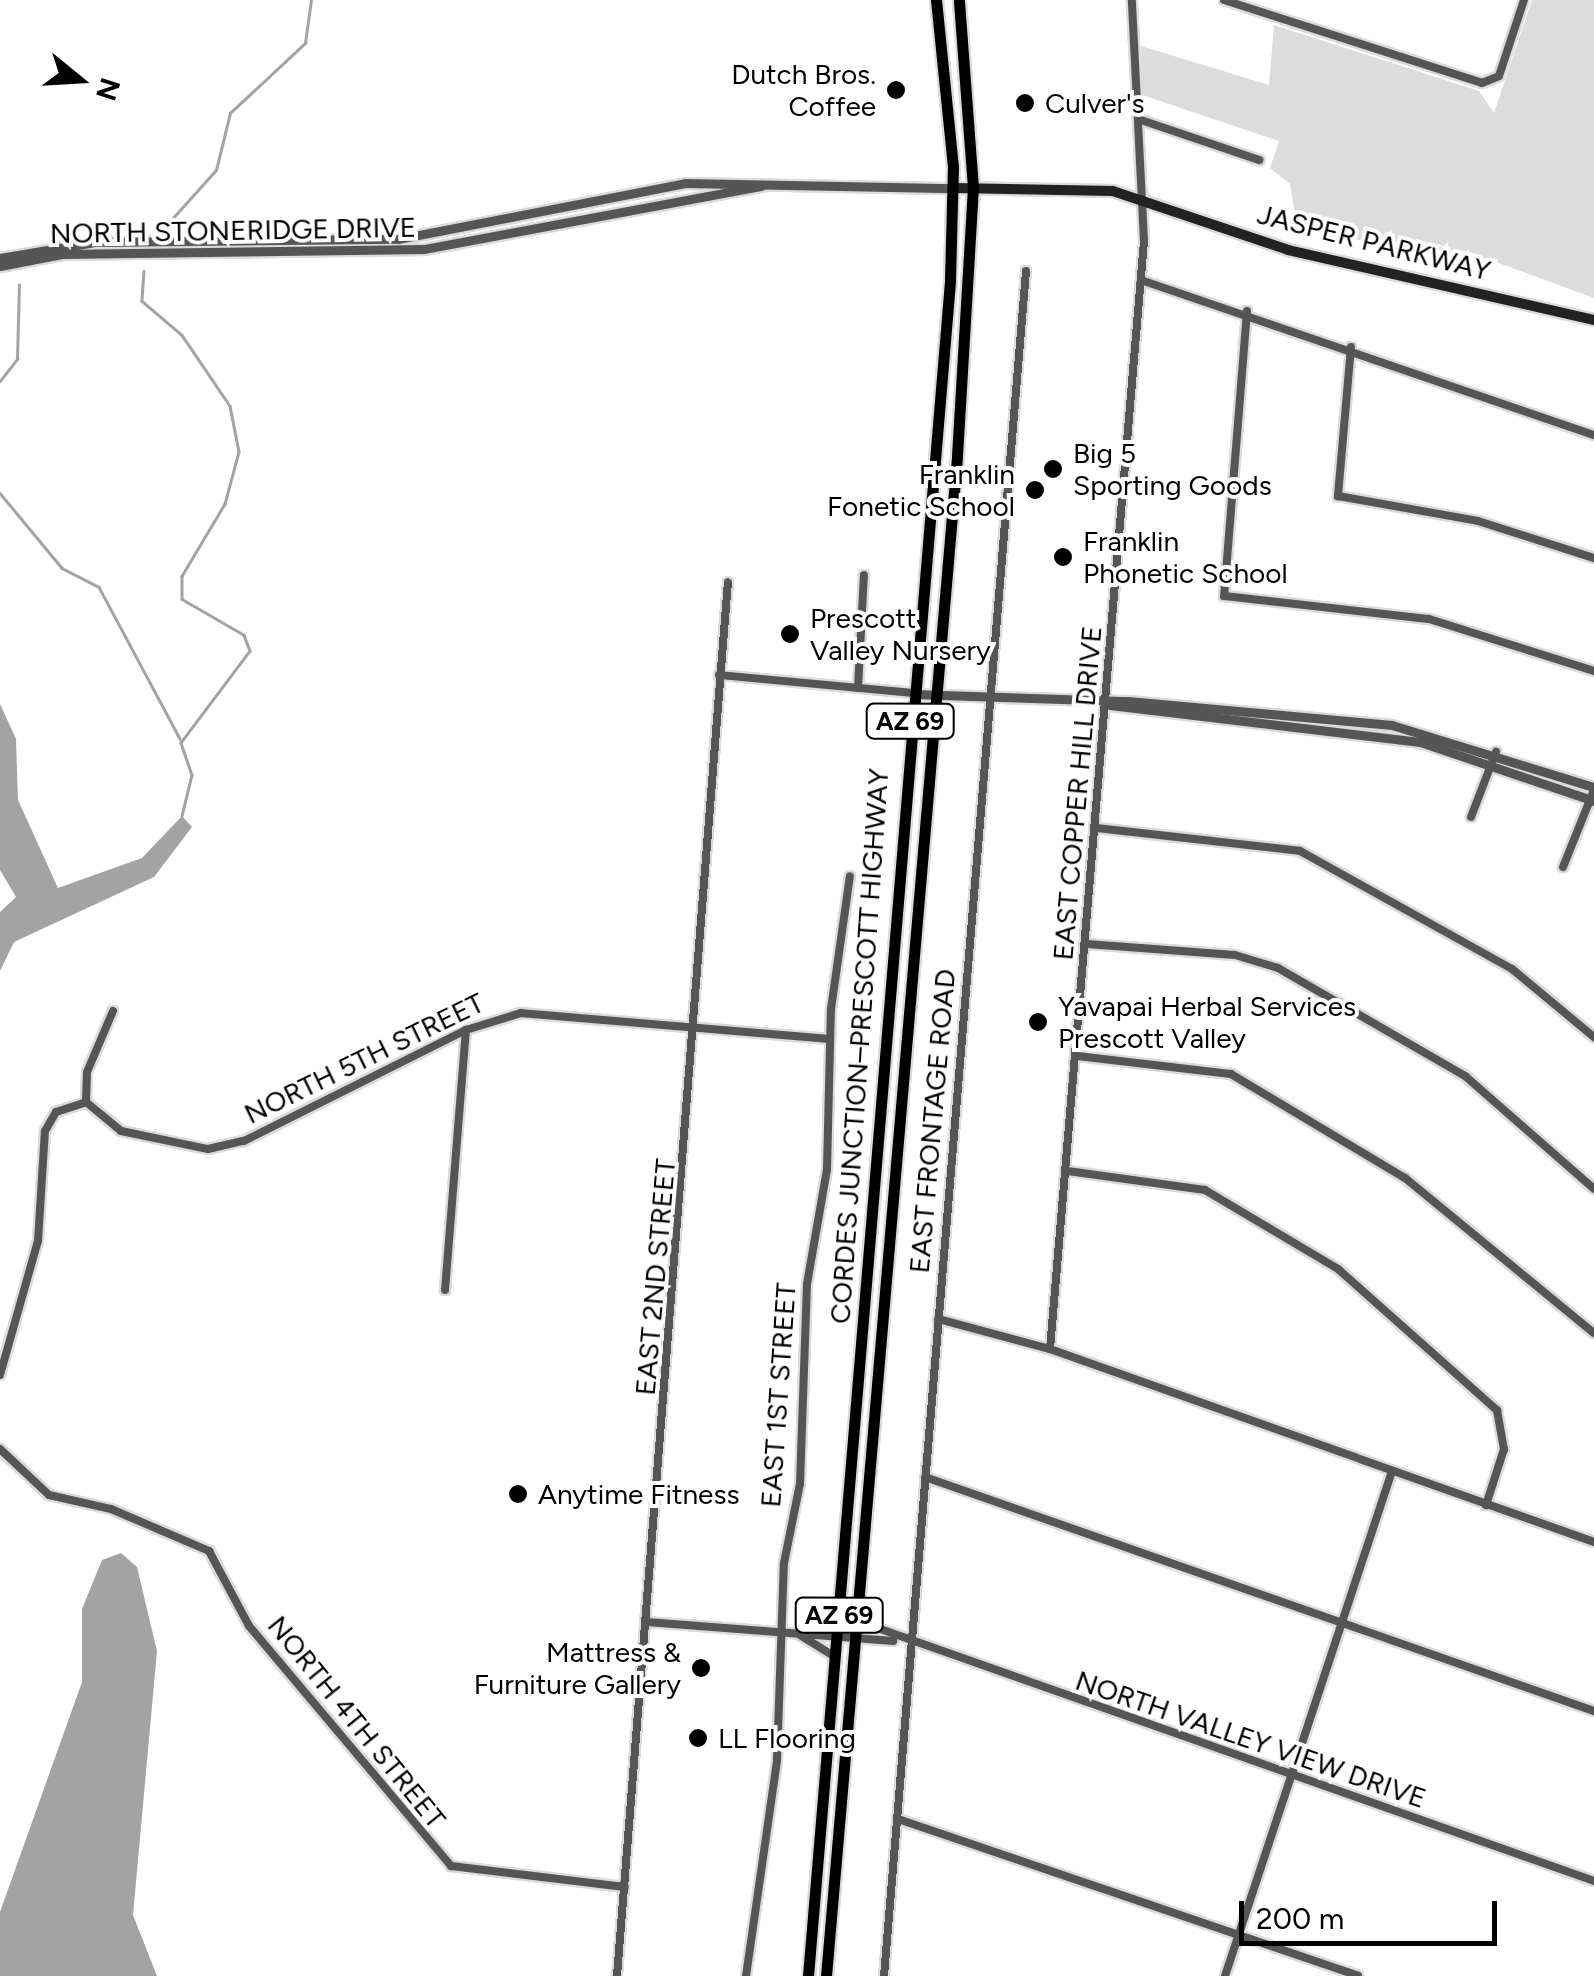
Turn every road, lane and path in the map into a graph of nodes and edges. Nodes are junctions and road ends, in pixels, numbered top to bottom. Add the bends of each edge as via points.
1 (936, 0) edge
2 (959, 0) edge
3 (1132, 0) edge
4 (1224, 0) edge
5 (1524, 0) edge
6 (1141, 120) junction
7 (1259, 160) dead end
8 (761, 186) junction
9 (954, 188) junction
10 (973, 188) junction
11 (1145, 200) junction
12 (0, 258) edge
13 (0, 266) edge
14 (1026, 270) dead end
15 (1142, 280) junction
16 (1247, 311) junction
17 (1594, 320) edge
18 (1351, 348) junction
19 (1594, 435) edge
20 (1594, 558) edge
21 (864, 575) dead end
22 (728, 582) dead end
23 (1594, 672) edge
24 (719, 675) junction
25 (858, 688) junction
26 (912, 694) junction
27 (936, 695) junction
28 (991, 698) junction
29 (1107, 704) junction
30 (1325, 724) junction
31 (1496, 752) junction
32 (1491, 764) junction
33 (1593, 795) edge
34 (1471, 818) dead end
35 (1096, 828) junction
36 (1563, 867) dead end
37 (850, 876) dead end
38 (1087, 944) junction
39 (113, 1012) dead end
40 (699, 1028) junction
41 (466, 1030) junction
42 (1594, 1037) edge
43 (828, 1039) junction
44 (1077, 1056) junction
45 (86, 1102) junction
46 (1068, 1170) junction
47 (1594, 1189) edge
48 (445, 1290) dead end
49 (938, 1319) junction
50 (1594, 1333) edge
51 (1050, 1349) junction
52 (0, 1375) edge
53 (0, 1449) edge
54 (1392, 1471) junction
55 (925, 1477) junction
56 (1486, 1505) junction
57 (1594, 1542) edge
58 (855, 1620) junction
59 (1341, 1621) junction
60 (647, 1622) junction
61 (838, 1631) junction
62 (780, 1632) junction
63 (790, 1633) junction
64 (854, 1641) junction
65 (894, 1641) junction
66 (912, 1645) junction
67 (834, 1664) junction
68 (1594, 1711) edge
69 (1290, 1774) junction
70 (898, 1819) junction
71 (1594, 1881) edge
72 (624, 1887) junction
73 (1239, 1934) junction
74 (618, 1976) edge
75 (746, 1976) edge
76 (808, 1976) edge
77 (826, 1976) edge
78 (884, 1976) edge
79 (1225, 1976) edge
80 (1358, 1976) edge

1 - 9 main road, CORDES JUNCTION–PRESCOTT HIGHWAY / AZ 69
2 - 10 main road, CORDES JUNCTION–PRESCOTT HIGHWAY / AZ 69
3 - 6 street, EAST COPPER HILL DRIVE
4 - 5 street via 1492,83
6 - 7 street
6 - 11 street, EAST COPPER HILL DRIVE
8 - 9 street, NORTH STONERIDGE DRIVE
8 - 12 street, NORTH STONERIDGE DRIVE via 685,183 398,239 95,242
8 - 13 street, NORTH STONERIDGE DRIVE via 424,249 62,254
9 - 10 main road, NORTH STONERIDGE DRIVE
9 - 26 main road, CORDES JUNCTION–PRESCOTT HIGHWAY / AZ 69
10 - 11 main road, NORTH STONERIDGE DRIVE via 1085,187
10 - 27 main road, CORDES JUNCTION–PRESCOTT HIGHWAY / AZ 69
11 - 15 street, EAST COPPER HILL DRIVE
11 - 17 main road, JASPER PARKWAY via 1288,250
14 - 28 street, EAST FRONTAGE ROAD
15 - 16 street
15 - 29 street, EAST COPPER HILL DRIVE
16 - 18 street
16 - 23 street via 1224,596 1429,619
18 - 19 street
18 - 20 street via 1338,496 1478,521
21 - 25 street
22 - 24 street, EAST 2ND STREET
24 - 25 street
24 - 40 street, EAST 2ND STREET
25 - 26 street
26 - 27 street
26 - 61 main road, CORDES JUNCTION–PRESCOTT HIGHWAY / AZ 69
27 - 28 street
27 - 58 main road, CORDES JUNCTION–PRESCOTT HIGHWAY / AZ 69
28 - 29 street
28 - 49 street, EAST FRONTAGE ROAD
29 - 30 street
29 - 35 street, EAST COPPER HILL DRIVE
30 - 31 street
30 - 32 street
31 - 32 street
31 - 33 street
32 - 33 street
32 - 34 street
33 - 36 street
35 - 38 street, EAST COPPER HILL DRIVE
35 - 42 street via 1300,851 1512,969
37 - 43 street, EAST 1ST STREET
38 - 44 street, EAST COPPER HILL DRIVE
38 - 47 street via 1235,955 1278,968 1465,1076
39 - 45 street via 87,1072
40 - 41 street, NORTH 5TH STREET via 522,1012
40 - 43 street, NORTH 5TH STREET
40 - 60 street, EAST 2ND STREET
41 - 45 street, NORTH 5TH STREET via 244,1141 208,1148 121,1132
41 - 48 street
43 - 62 street, EAST 1ST STREET via 827,1169 807,1284 800,1484
44 - 46 street, EAST COPPER HILL DRIVE
44 - 50 street via 1231,1074 1379,1159
45 - 52 street via 56,1112 45,1132 38,1240
46 - 51 street, EAST COPPER HILL DRIVE
46 - 56 street via 1205,1190 1338,1269 1497,1410 1504,1449
49 - 51 street
49 - 55 street, EAST FRONTAGE ROAD
51 - 54 street
53 - 72 street, NORTH 4TH STREET via 49,1496 111,1508 209,1551 250,1626 451,1866
54 - 56 street
54 - 59 street
55 - 59 street
55 - 66 street, EAST FRONTAGE ROAD
56 - 57 street
58 - 64 main road, CORDES JUNCTION–PRESCOTT HIGHWAY / AZ 69
58 - 65 street, NORTH VALLEY VIEW DRIVE
59 - 68 street
59 - 69 street
60 - 62 street
60 - 72 street, EAST 2ND STREET
61 - 63 street
61 - 64 street
61 - 67 main road, CORDES JUNCTION–PRESCOTT HIGHWAY / AZ 69
62 - 63 street
62 - 75 street, EAST 1ST STREET via 778,1760
63 - 67 street via 826,1644
64 - 65 street, NORTH VALLEY VIEW DRIVE / AZ 69
64 - 77 main road, CORDES JUNCTION–PRESCOTT HIGHWAY / AZ 69
65 - 66 street, NORTH VALLEY VIEW DRIVE / AZ 69
66 - 69 street, NORTH VALLEY VIEW DRIVE
66 - 70 street, EAST FRONTAGE ROAD
67 - 76 main road, CORDES JUNCTION–PRESCOTT HIGHWAY / AZ 69
69 - 71 street, NORTH VALLEY VIEW DRIVE
69 - 73 street
70 - 73 street
70 - 78 street, EAST FRONTAGE ROAD
72 - 74 street, EAST 2ND STREET
73 - 79 street
73 - 80 street

